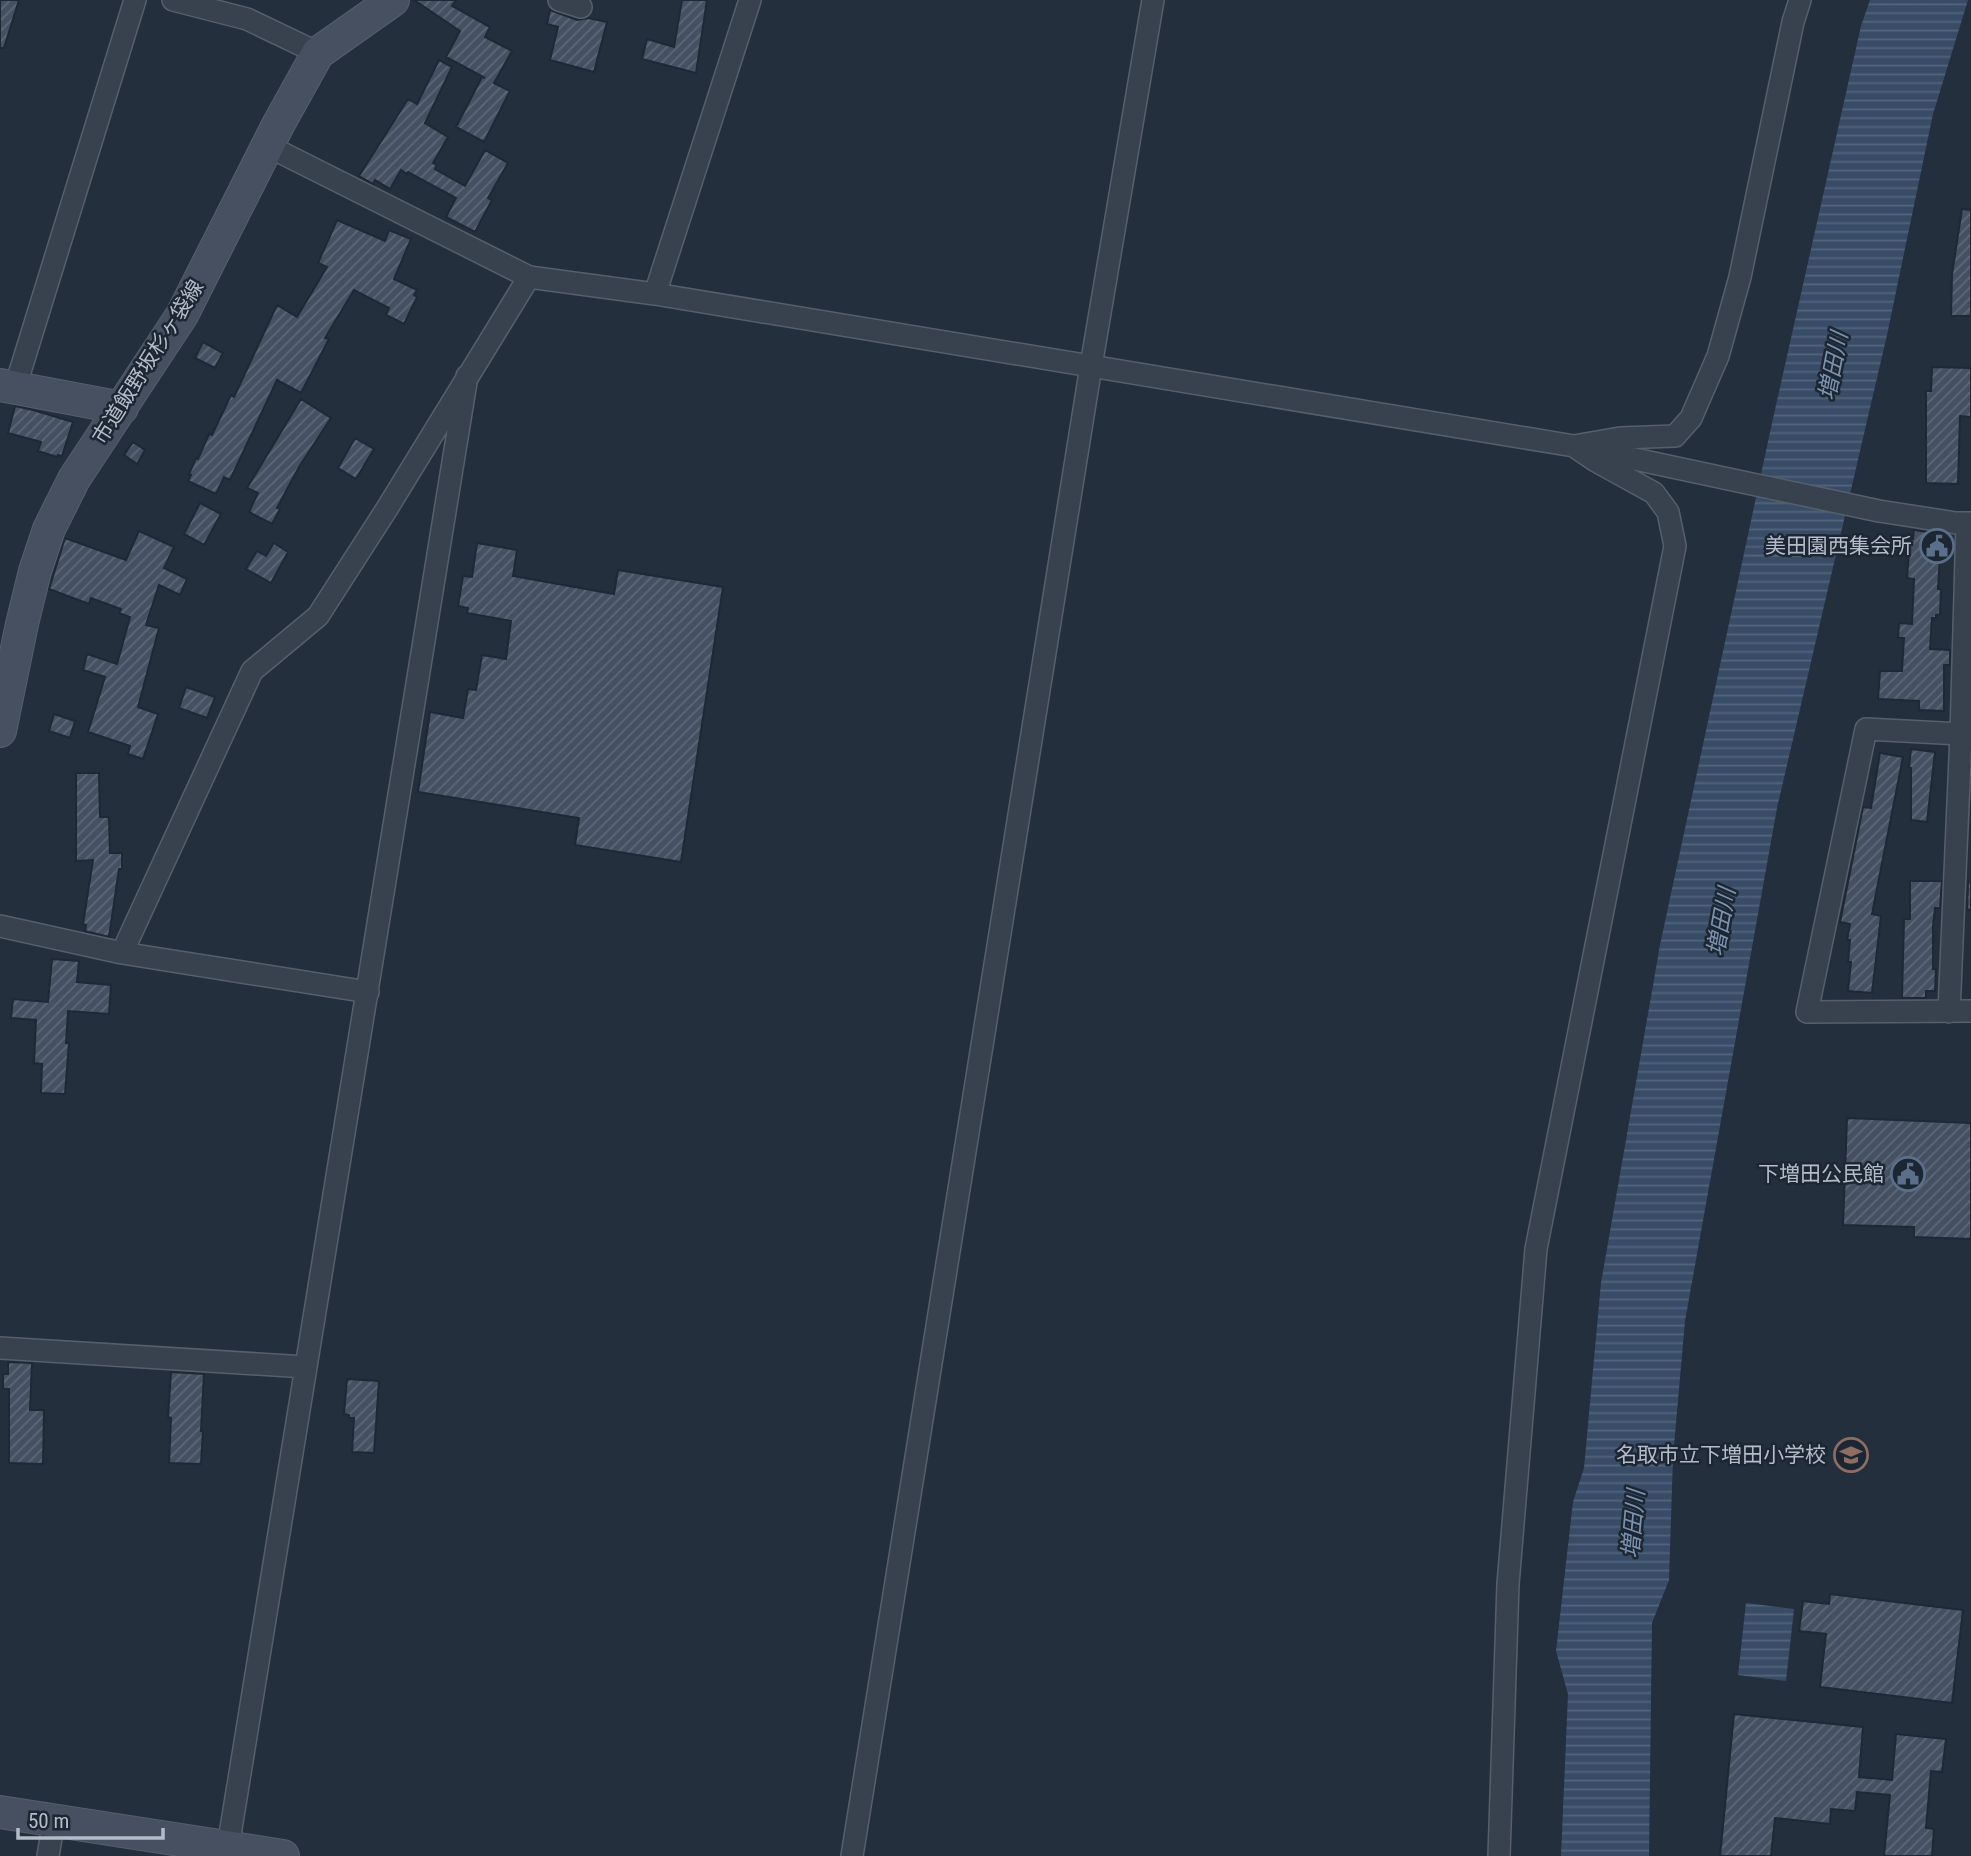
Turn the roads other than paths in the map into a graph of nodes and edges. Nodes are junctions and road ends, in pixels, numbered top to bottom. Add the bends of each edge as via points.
1 (135, 0) edge
2 (173, 0) edge
3 (393, 0) edge
4 (559, 0) edge
5 (750, 0) edge
6 (1153, 0) edge
7 (1800, 0) edge
8 (581, 6) dead end
9 (318, 53) junction
10 (268, 146) junction
11 (529, 276) junction
12 (655, 294) junction
13 (1091, 366) junction
14 (467, 376) junction
15 (8, 386) edge
16 (122, 408) junction
17 (1574, 446) junction
18 (1969, 523) edge
19 (0, 731) edge
20 (1961, 734) junction
21 (0, 926) edge
22 (122, 953) junction
23 (368, 992) junction
24 (1971, 1011) edge
25 (1949, 1012) junction
26 (0, 1348) edge
27 (306, 1367) junction
28 (0, 1812) edge
29 (54, 1820) junction
30 (228, 1847) junction
31 (48, 1856) edge
32 (283, 1856) edge
33 (852, 1856) edge
34 (1499, 1856) edge

1 - 15 street
2 - 9 street via 247,19
3 - 9 street, 市道飯野坂杉ヶ袋線
4 - 8 street
5 - 12 street
6 - 13 street
7 - 17 street via 1740,277 1718,356 1691,418 1675,436
9 - 10 street, 市道飯野坂杉ヶ袋線
10 - 11 street
10 - 16 street, 市道飯野坂杉ヶ袋線 via 182,315
11 - 12 street
11 - 14 street
12 - 13 street
13 - 17 street
13 - 33 street
14 - 22 street via 318,616 252,671
14 - 23 street
15 - 16 street
16 - 19 street, 市道飯野坂杉ヶ袋線 via 74,479 49,529 34,571
17 - 18 street via 1879,511
17 - 34 street via 1654,493 1668,512 1675,547 1536,1249 1508,1584
18 - 20 street
20 - 25 street
20 - 25 street via 1866,729 1807,1012
21 - 22 street
22 - 23 street
23 - 27 street
24 - 25 street
26 - 27 street
27 - 30 street
28 - 29 street
29 - 30 street
29 - 31 street
30 - 32 street

